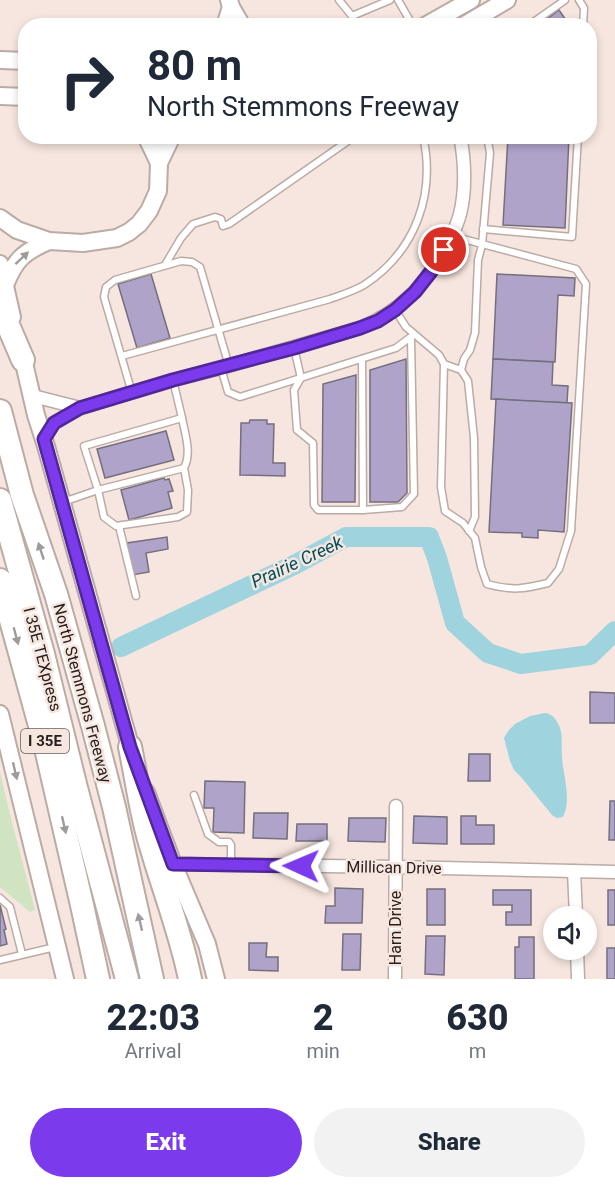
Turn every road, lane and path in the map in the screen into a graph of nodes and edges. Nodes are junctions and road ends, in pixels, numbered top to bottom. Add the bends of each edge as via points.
1 (339, 0) edge
2 (390, 0) edge
3 (398, 0) edge
4 (471, 0) edge
5 (507, 0) edge
6 (565, 0) edge
7 (579, 0) edge
8 (230, 4) edge
9 (238, 18) edge
10 (408, 18) edge
11 (439, 18) edge
12 (477, 18) edge
13 (539, 18) edge
14 (583, 18) edge
15 (0, 96) edge
16 (18, 97) edge
17 (150, 144) edge
18 (168, 144) edge
19 (344, 144) edge
20 (425, 144) edge
21 (461, 144) edge
22 (488, 144) edge
23 (578, 144) edge
24 (159, 163) junction
25 (0, 218) edge
26 (483, 229) junction
27 (452, 236) junction
28 (49, 241) junction
29 (482, 245) junction
30 (0, 264) edge
31 (165, 266) junction
32 (2, 294) edge
33 (395, 310) junction
34 (218, 329) junction
35 (412, 335) junction
36 (294, 348) junction
37 (122, 356) junction
38 (362, 359) junction
39 (23, 360) joint
40 (444, 364) junction
41 (225, 367) junction
42 (460, 370) junction
43 (301, 378) junction
44 (173, 380) junction
45 (31, 393) junction
46 (132, 393) junction
47 (80, 408) junction
48 (0, 411) edge
49 (182, 418) junction
50 (44, 439) junction
51 (184, 468) junction
52 (98, 490) junction
53 (0, 500) edge
54 (62, 502) junction
55 (363, 510) junction
56 (119, 526) junction
57 (469, 531) junction
58 (0, 580) edge
59 (56, 594) junction
60 (136, 596) dead end
61 (0, 714) edge
62 (130, 747) junction
63 (194, 795) dead end
64 (396, 806) dead end
65 (173, 864) junction
66 (231, 865) junction
67 (395, 867) junction
68 (574, 871) junction
69 (615, 872) edge
70 (0, 898) edge
71 (82, 904) junction
72 (576, 906) edge
73 (113, 923) junction
74 (57, 946) junction
75 (22, 954) junction
76 (0, 960) edge
77 (577, 960) edge
78 (65, 979) edge
79 (98, 979) edge
80 (114, 979) edge
81 (127, 979) edge
82 (152, 979) edge
83 (190, 979) edge
84 (216, 979) edge
85 (395, 979) edge
86 (578, 979) edge

1 - 2 lane via 352,16
3 - 10 lane
4 - 11 main road
5 - 12 main road
6 - 13 lane
7 - 14 lane
8 - 9 main road
15 - 16 main road
17 - 24 main road
18 - 24 main road
19 - 31 lane via 229,224 224,226 215,217 193,224
20 - 34 lane via 428,169 423,204 409,240 378,274 362,286 330,299
21 - 27 street via 464,181 460,214
22 - 26 lane
23 - 26 lane via 572,237
24 - 28 main road via 158,191 149,211 129,232 94,242
25 - 28 main road via 17,230
26 - 29 lane
27 - 29 lane
27 - 33 street via 437,264
32 -> 28 main road via 20,258
29 - 42 lane via 475,333
29 - 57 lane via 576,269 586,284 571,531 559,569 548,584 524,589 487,584 475,538
30 - 32 main road
31 - 34 lane via 181,261 200,267
31 - 37 lane via 115,280 106,287 104,297
32 - 39 highway via 5,318
33 - 35 lane
33 - 36 street via 360,328
34 - 37 lane
34 - 41 lane
35 - 38 lane via 396,348
35 - 40 lane via 440,355
35 - 55 lane via 414,494 402,507
36 - 41 street
36 - 43 lane
37 - 46 lane
38 - 43 lane
38 - 55 lane
39 - 45 main road, North Stemmons Freeway
40 - 42 lane
40 - 57 lane via 441,487 445,511
41 - 43 lane via 228,392 240,397
41 - 44 street
42 - 57 lane via 468,381 474,438 475,517
43 - 55 lane via 294,390 297,430 314,443 314,505 318,510
44 - 46 street
44 - 49 lane
45 - 47 street
45 - 50 main road, North Stemmons Freeway
46 - 47 street
47 - 50 street via 54,423
59 -> 48 highway, North Stemmons Freeway / I 35E via 22,495
49 - 51 lane via 188,449
49 - 52 lane via 84,446
50 - 54 main road, North Stemmons Freeway
51 - 52 lane
51 - 56 lane via 187,512 178,517
52 - 54 lane
52 - 56 lane via 104,517
53 - 73 highway, I 35E TEXpress
54 - 62 main road, North Stemmons Freeway
56 - 60 lane
58 -> 71 highway, I 35E via 45,744
59 - 73 highway via 58,651 105,847
82 -> 59 highway, North Stemmons Freeway / I 35E via 114,807
61 -> 74 main road
62 - 65 main road, North Stemmons Freeway
62 - 83 highway via 150,844
63 - 66 lane via 208,834 231,845
64 - 67 street, Harn Drive
65 - 66 street, Millican Drive
65 - 84 main road, North Stemmons Freeway via 207,944
66 - 67 street, Millican Drive
67 - 68 street, Millican Drive
67 - 85 street, Harn Drive
68 - 69 street, Millican Drive
68 - 72 street
70 - 75 lane via 10,907
71 - 79 highway, I 35E
71 - 80 highway via 105,941
73 - 81 highway
74 - 75 lane
74 - 78 main road
75 - 76 lane
77 - 86 street

